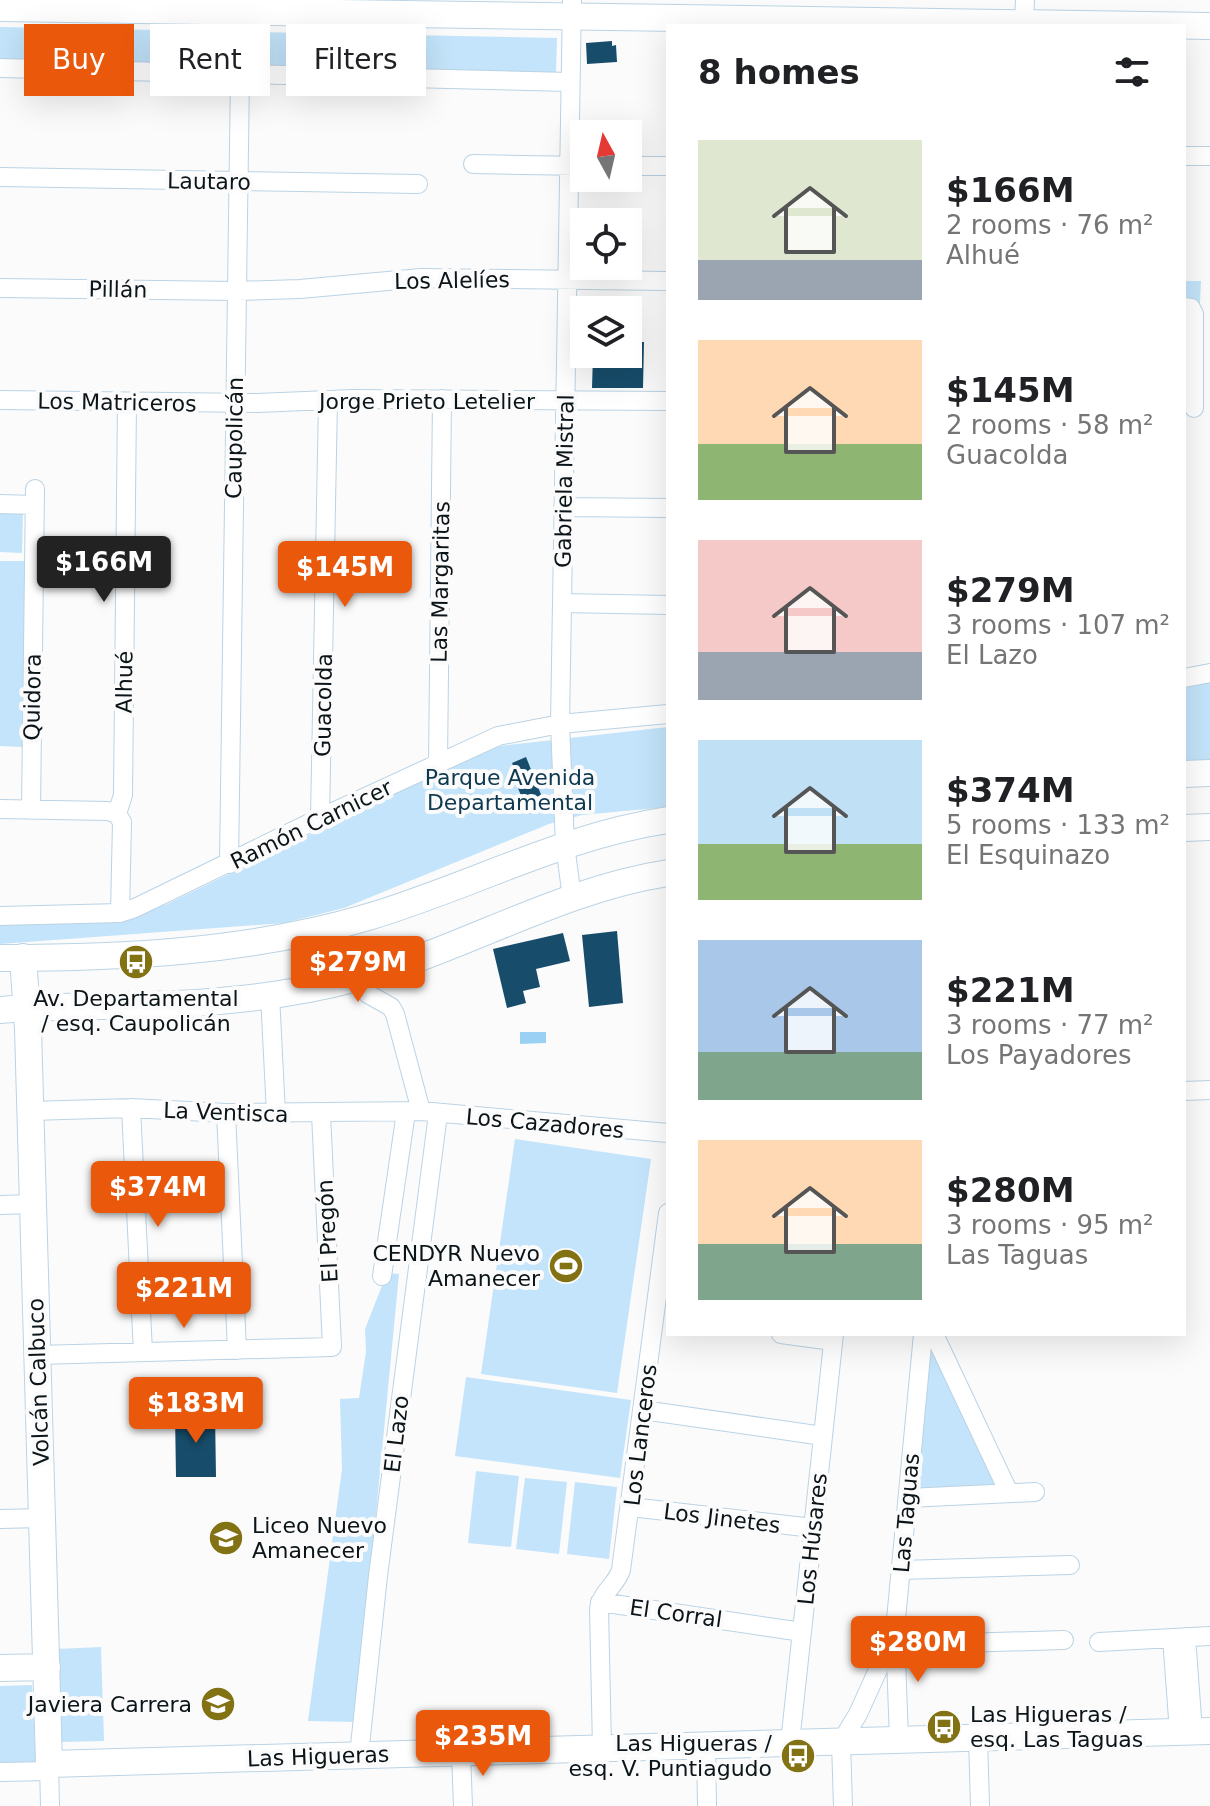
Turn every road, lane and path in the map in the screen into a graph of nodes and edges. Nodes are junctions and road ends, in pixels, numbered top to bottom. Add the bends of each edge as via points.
1 (241, 6) edge
2 (0, 8) edge
3 (572, 8) edge
4 (1014, 18) edge
5 (1161, 24) edge
6 (1186, 25) edge
7 (1210, 26) edge
8 (0, 68) edge
9 (150, 72) edge
10 (270, 75) edge
11 (570, 82) junction
12 (240, 96) edge
13 (573, 120) edge
14 (1186, 156) edge
15 (1210, 156) edge
16 (473, 164) dead end
17 (570, 166) edge
18 (642, 166) edge
19 (666, 166) edge
20 (0, 177) edge
21 (238, 181) junction
22 (418, 184) dead end
23 (574, 192) edge
24 (567, 280) junction
25 (666, 281) edge
26 (0, 288) edge
27 (236, 291) junction
28 (1186, 307) edge
29 (442, 399) junction
30 (0, 400) edge
31 (328, 400) junction
32 (565, 400) junction
33 (666, 401) edge
34 (127, 402) junction
35 (235, 403) junction
36 (1196, 408) edge
37 (0, 504) edge
38 (563, 507) junction
39 (666, 508) edge
40 (562, 603) junction
41 (666, 605) edge
42 (1210, 673) edge
43 (1186, 678) edge
44 (666, 714) edge
45 (560, 724) junction
46 (438, 764) junction
47 (1210, 773) edge
48 (1186, 774) edge
49 (0, 809) edge
50 (31, 810) junction
51 (117, 814) junction
52 (320, 818) junction
53 (666, 820) edge
54 (1210, 827) edge
55 (1186, 828) edge
56 (565, 845) junction
57 (229, 864) junction
58 (666, 874) edge
59 (572, 898) junction
60 (120, 913) junction
61 (0, 916) edge
62 (12, 958) edge
63 (358, 978) junction
64 (270, 995) junction
65 (27, 1009) junction
66 (0, 1010) edge
67 (1210, 1090) edge
68 (1186, 1091) edge
69 (131, 1108) junction
70 (31, 1111) junction
71 (422, 1112) junction
72 (226, 1113) junction
73 (276, 1114) junction
74 (321, 1114) junction
75 (666, 1133) edge
76 (33, 1204) junction
77 (0, 1205) edge
78 (666, 1237) edge
79 (382, 1276) dead end
80 (661, 1318) edge
81 (808, 1336) edge
82 (923, 1336) edge
83 (935, 1336) edge
84 (834, 1338) edge
85 (237, 1350) junction
86 (143, 1352) junction
87 (38, 1355) junction
88 (643, 1410) junction
89 (823, 1436) junction
90 (1035, 1492) dead end
91 (1009, 1493) junction
92 (908, 1498) junction
93 (631, 1507) junction
94 (42, 1518) junction
95 (0, 1519) edge
96 (813, 1528) junction
97 (1070, 1565) dead end
98 (901, 1570) junction
99 (600, 1602) junction
100 (802, 1632) junction
101 (1210, 1636) edge
102 (895, 1638) junction
103 (1179, 1638) junction
104 (1064, 1640) dead end
105 (1099, 1642) dead end
106 (47, 1667) junction
107 (0, 1668) edge
108 (1194, 1731) edge
109 (978, 1738) junction
110 (899, 1740) junction
111 (841, 1742) junction
112 (790, 1743) junction
113 (706, 1745) junction
114 (602, 1748) junction
115 (461, 1752) junction
116 (359, 1755) junction
117 (49, 1767) junction
118 (0, 1772) edge
119 (50, 1806) edge
120 (463, 1806) edge
121 (707, 1806) edge
122 (843, 1806) edge
123 (980, 1806) edge

1 - 2 street
1 - 3 street
3 - 4 street
3 - 11 street, Gabriela Mistral
4 - 5 street
6 - 7 street
8 - 9 street
10 - 11 street
11 - 13 street, Gabriela Mistral
12 - 21 street, Caupolicán
14 - 15 street
16 - 17 street
18 - 19 street
20 - 21 street, Lautaro
21 - 22 street, Lautaro
21 - 27 street, Caupolicán
23 - 24 street, Gabriela Mistral
24 - 25 street, Los Alelíes
24 - 27 street, Los Alelíes via 421,278
24 - 32 street, Gabriela Mistral
26 - 27 street, Pillán
27 - 35 street, Caupolicán
28 - 36 street via 1194,314
29 - 31 street, Jorge Prieto Letelier
29 - 32 street, Jorge Prieto Letelier
29 - 46 street, Las Margaritas
30 - 34 street, Los Matriceros
31 - 35 street, Jorge Prieto Letelier
31 - 52 street, Guacolda
32 - 33 street, Jorge Prieto Letelier
32 - 38 street, Gabriela Mistral
34 - 35 street, Los Matriceros
34 - 51 street, Alhué via 123,801
35 - 57 street, Caupolicán
37 - 50 street, Quidora via 34,497
38 - 39 street
38 - 40 street, Gabriela Mistral
40 - 41 street
40 - 45 street, Gabriela Mistral
42 - 43 street
44 - 45 street, Ramón Carnicer
45 - 46 street, Ramón Carnicer via 498,736
45 - 56 street, Gabriela Mistral
46 - 52 street, Ramón Carnicer
47 - 48 street
49 - 50 street
50 - 51 street
51 - 60 street, Alhué via 122,822
52 - 57 street, Ramón Carnicer
53 - 56 street
54 - 55 street
56 - 59 street, Gabriela Mistral
56 - 62 street via 407,905 299,935 193,950
57 - 60 street, Ramón Carnicer
58 - 59 street
59 - 63 street
60 - 61 street, Ramón Carnicer
62 - 65 street, Volcán Calbuco
63 - 64 street
63 - 71 street, El Lazo via 368,994 395,1014
64 - 65 street
64 - 73 street
65 - 66 street
65 - 70 street, Volcán Calbuco
67 - 68 street
69 - 70 street, La Ventisca
69 - 72 street, La Ventisca
69 - 86 street
70 - 76 street, Volcán Calbuco
71 - 74 street, La Ventisca
71 - 75 street, Los Cazadores
71 - 79 street
71 - 116 street, El Lazo
72 - 73 street, La Ventisca
72 - 85 street
73 - 74 street, La Ventisca
74 - 85 street, El Pregón via 332,1347
76 - 77 street
76 - 87 street, Volcán Calbuco
78 - 80 street, Los Lanceros
80 - 88 street, Los Lanceros
81 - 84 street
82 - 92 street, Las Taguas
83 - 91 street
84 - 89 street, Los Húsares
85 - 86 street
86 - 87 street
87 - 94 street, Volcán Calbuco
88 - 89 street
88 - 93 street, Los Lanceros
89 - 96 street, Los Húsares
90 - 91 street
91 - 92 street
92 - 98 street, Las Taguas
93 - 96 street, Los Jinetes
93 - 99 street, Los Lanceros via 621,1570
94 - 95 street
94 - 106 street, Volcán Calbuco
96 - 100 street, Los Húsares
97 - 98 street
98 - 102 street, Las Taguas
99 - 100 street, El Corral
99 - 114 street, El Corral
100 - 112 street, Los Húsares
101 - 103 street
102 - 104 street
102 - 110 street, Las Taguas
102 - 111 street
103 - 105 street
103 - 108 street
106 - 107 street
106 - 117 street, Volcán Calbuco
108 - 109 street, Las Higueras
109 - 110 street, Las Higueras
109 - 123 street
110 - 111 street, Las Higueras
111 - 112 street, Las Higueras
111 - 122 street
112 - 113 street, Las Higueras
113 - 114 street, Las Higueras
113 - 121 street
114 - 115 street, Las Higueras
115 - 116 street, Las Higueras
115 - 120 street
116 - 117 street, Las Higueras
117 - 118 street
117 - 119 street, Volcán Calbuco

